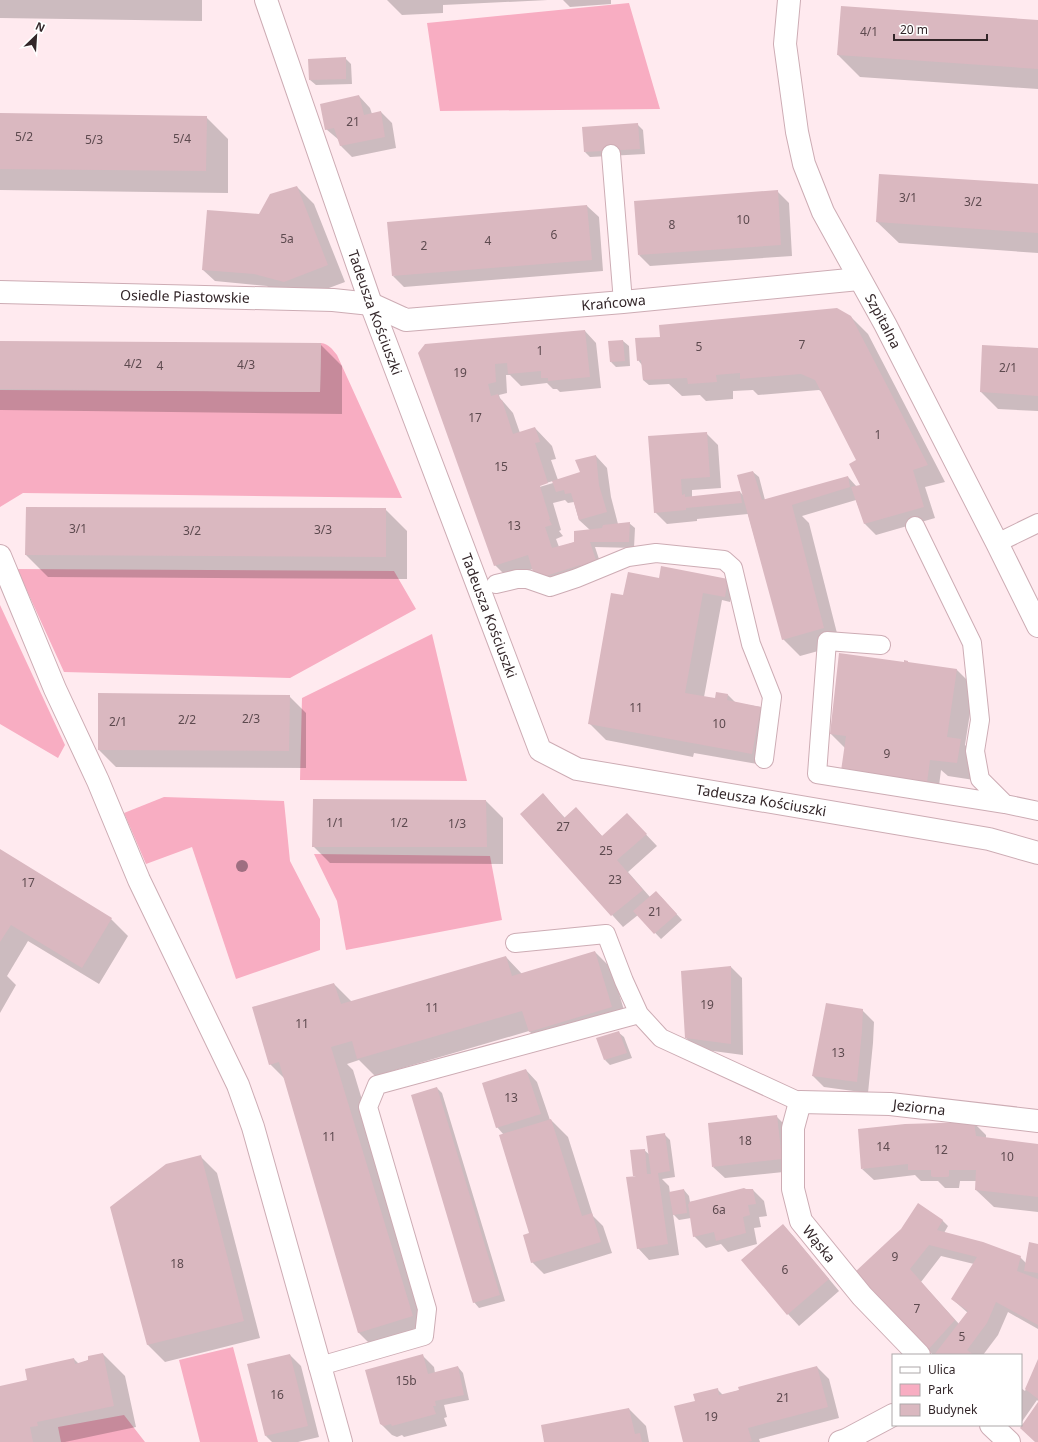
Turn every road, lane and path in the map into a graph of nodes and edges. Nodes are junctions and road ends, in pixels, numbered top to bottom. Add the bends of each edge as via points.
1 (266, 0) edge
2 (789, 0) edge
3 (611, 154) dead end
4 (859, 279) junction
5 (0, 292) edge
6 (623, 302) junction
7 (371, 304) junction
8 (1038, 523) edge
9 (915, 526) dead end
10 (997, 543) junction
11 (0, 556) edge
12 (496, 584) dead end
13 (1038, 626) edge
14 (881, 645) dead end
15 (764, 758) dead end
16 (1005, 804) junction
17 (1038, 811) edge
18 (1038, 853) edge
19 (515, 943) dead end
20 (639, 1014) junction
21 (800, 1102) junction
22 (1038, 1121) edge
23 (918, 1354) edge
24 (320, 1366) junction
25 (892, 1416) edge
26 (992, 1426) edge
27 (341, 1442) edge
28 (840, 1442) edge
29 (1009, 1442) edge

1 - 7 street, Tadeusza Kościuszki
2 - 4 street, Szpitalna via 785,44 804,164 823,212
3 - 6 lane
4 - 6 street, Krańcowa
4 - 10 street, Szpitalna via 885,324
5 - 7 street, Osiedle Piastowskie via 333,300
6 - 7 street, Krańcowa via 406,320
7 - 18 street, Tadeusza Kościuszki via 540,750 577,770 989,839
8 - 10 lane
9 - 16 lane via 972,643 980,720 975,751 980,779
10 - 13 street, Szpitalna
11 - 24 street via 139,880 238,1085 253,1127
12 - 15 lane via 517,578 550,587 628,557 656,553 724,560 733,568 750,644 772,697
14 - 16 lane via 828,641 817,774
16 - 17 lane
19 - 20 lane via 606,934
20 - 21 lane via 661,1038
20 - 24 lane via 377,1085 368,1107 427,1309 424,1336
21 - 22 street, Jeziorna via 890,1104
21 - 23 street, Wąska via 792,1128 793,1189 801,1221 862,1296
24 - 27 street
25 - 28 street
26 - 29 street

